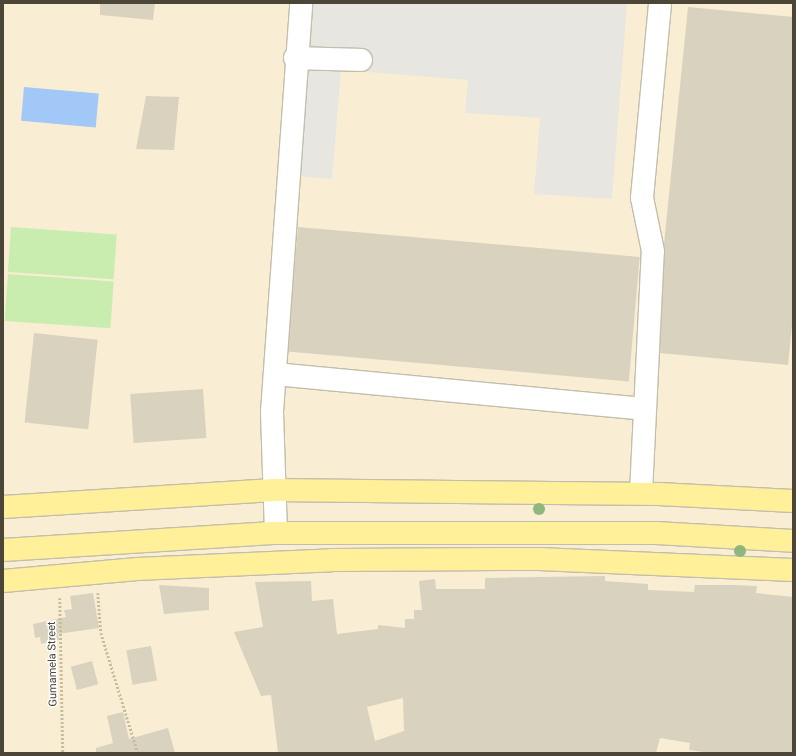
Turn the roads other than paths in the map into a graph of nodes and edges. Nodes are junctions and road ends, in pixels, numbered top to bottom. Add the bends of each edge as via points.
1 (301, 3) edge
2 (660, 3) edge
3 (295, 58) junction
4 (361, 60) dead end
5 (275, 374) junction
6 (643, 409) junction
7 (273, 490) junction
8 (641, 493) junction
9 (790, 497) edge
10 (3, 507) edge
11 (276, 533) junction
12 (793, 541) edge
13 (3, 550) edge
14 (793, 570) edge
15 (3, 581) edge

1 - 3 lane
2 - 6 lane via 642,198 653,251
3 - 4 lane
3 - 5 lane via 289,197
5 - 6 lane
5 - 7 lane
6 - 8 lane
7 - 8 main road
7 - 10 main road
7 - 11 lane
8 - 9 main road
11 - 12 main road via 656,533
11 - 13 main road
14 - 15 main road via 539,559 239,563

